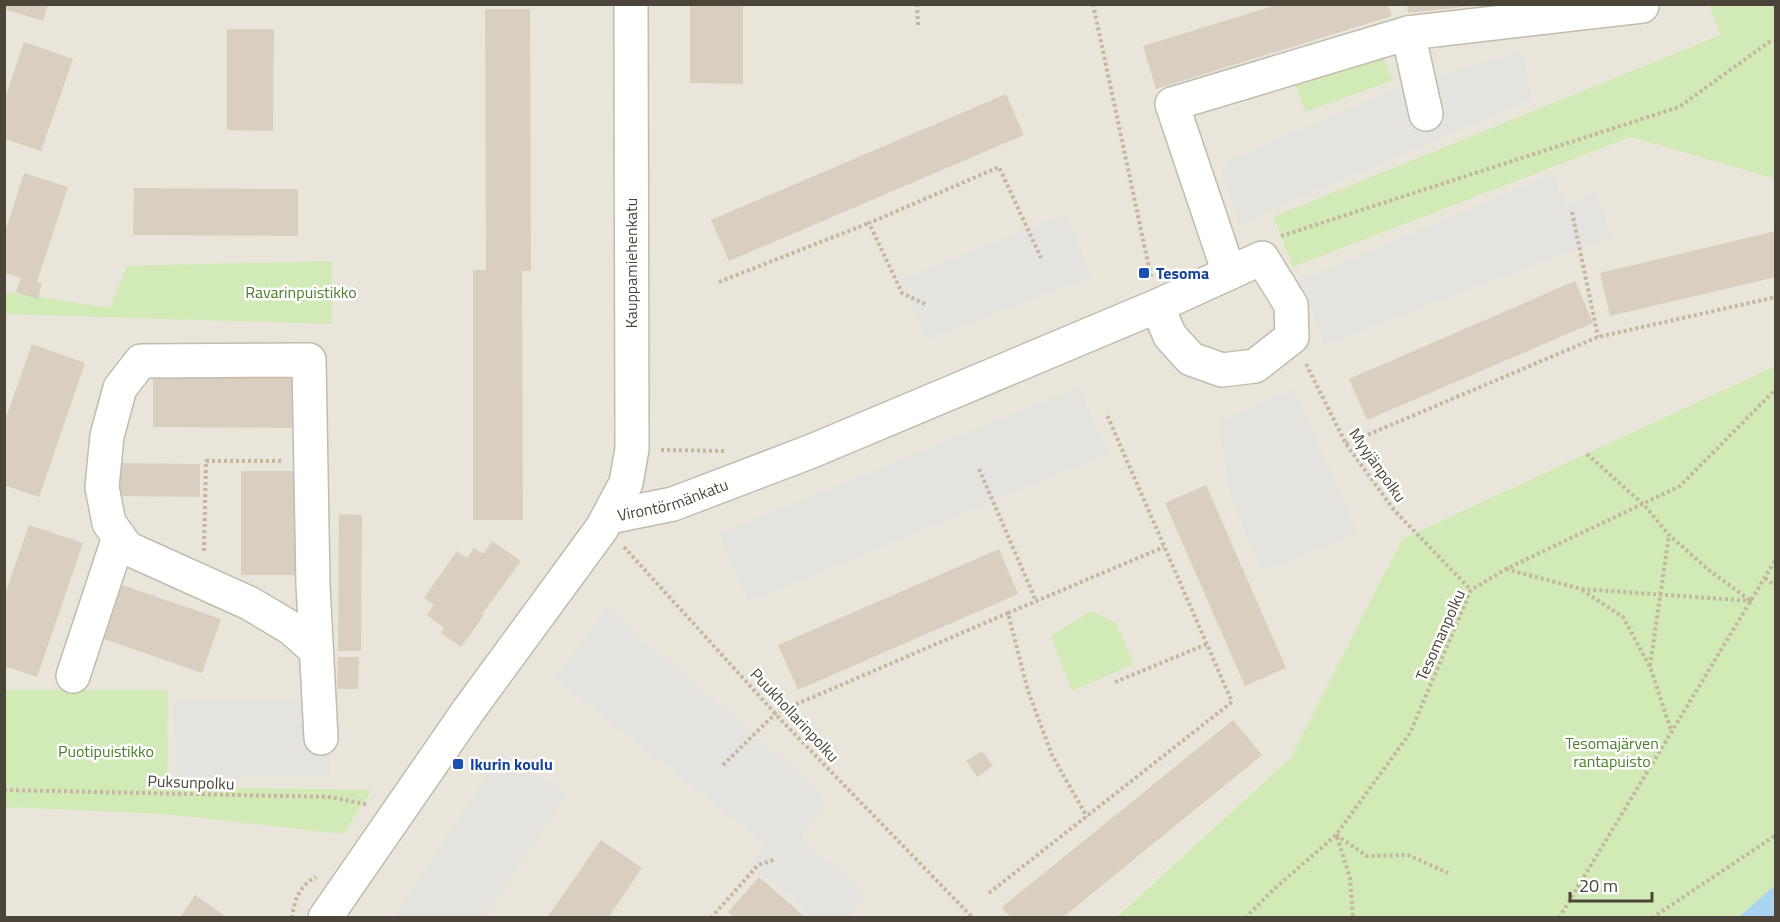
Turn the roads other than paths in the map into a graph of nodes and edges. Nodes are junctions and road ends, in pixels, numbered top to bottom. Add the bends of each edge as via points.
1 (631, 4) edge
2 (1642, 6) dead end
3 (1408, 33) junction
4 (1426, 114) dead end
5 (1229, 273) junction
6 (1157, 306) junction
7 (605, 523) junction
8 (119, 537) junction
9 (316, 650) junction
10 (73, 676) dead end
11 (321, 738) dead end
12 (325, 918) edge

1 - 7 street, Kauppamiehenkatu via 632,449 626,483
2 - 3 street
3 - 4 street
3 - 5 street via 1172,104
5 - 6 street, Virontörmänkatu
5 - 6 street, Virontörmänkatu via 1262,258 1292,305 1292,337 1255,366 1222,370 1191,359 1170,336
6 - 7 street, Virontörmänkatu via 812,452 673,504
7 - 12 street, Virontörmänkatu via 468,711
8 - 9 street via 127,548 249,603 291,628
8 - 9 street via 109,523 102,487 107,436 120,388 141,361 309,360
8 - 10 street
9 - 11 street

